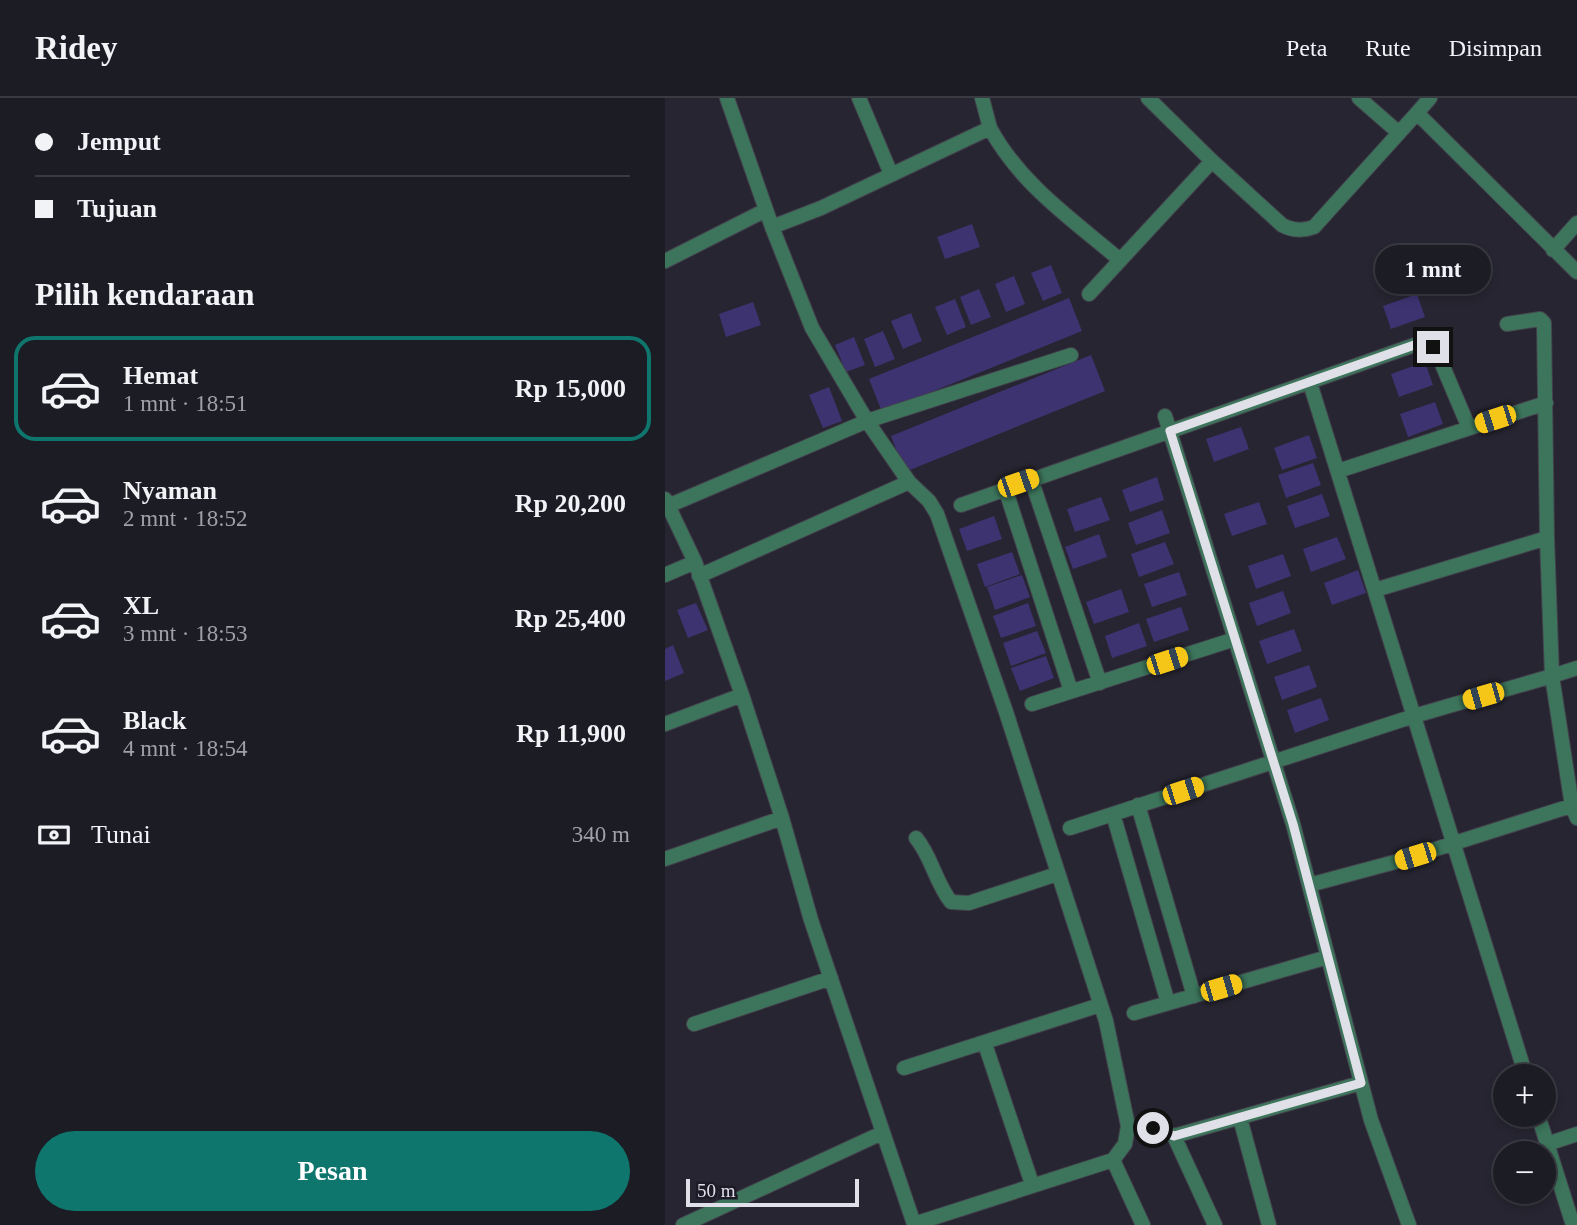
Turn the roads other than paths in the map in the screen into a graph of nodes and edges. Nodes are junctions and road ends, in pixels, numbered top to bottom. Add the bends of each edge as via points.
1 (727, 98) edge
2 (859, 98) edge
3 (982, 98) edge
4 (1148, 98) edge
5 (1171, 98) edge
6 (1359, 98) edge
7 (1430, 98) edge
8 (1161, 110) junction
9 (1417, 113) junction
10 (990, 128) junction
11 (1399, 133) junction
12 (1212, 161) junction
13 (891, 174) junction
14 (766, 210) junction
15 (1577, 223) edge
16 (772, 227) junction
17 (1553, 250) junction
18 (1120, 260) junction
19 (665, 261) edge
20 (1577, 272) edge
21 (1089, 294) dead end
22 (1507, 324) dead end
23 (1071, 355) dead end
24 (1310, 383) junction
25 (1546, 403) junction
26 (1165, 416) dead end
27 (867, 421) junction
28 (1469, 428) junction
29 (1170, 431) junction
30 (1338, 471) junction
31 (1031, 479) junction
32 (909, 482) junction
33 (1005, 488) junction
34 (667, 502) edge
35 (961, 505) dead end
36 (1547, 538) junction
37 (697, 569) junction
38 (665, 575) edge
39 (1375, 590) junction
40 (1235, 639) junction
41 (1577, 668) edge
42 (1552, 676) junction
43 (1100, 683) junction
44 (1071, 691) junction
45 (742, 695) junction
46 (1032, 704) dead end
47 (1414, 716) junction
48 (665, 724) edge
49 (1274, 761) junction
50 (1138, 805) junction
51 (1575, 809) edge
52 (1113, 814) junction
53 (782, 818) junction
54 (1070, 828) dead end
55 (916, 838) dead end
56 (1455, 843) junction
57 (665, 859) edge
58 (1057, 874) junction
59 (1309, 886) junction
60 (1328, 957) junction
61 (831, 978) junction
62 (1194, 996) junction
63 (1168, 1003) junction
64 (1100, 1005) junction
65 (1133, 1013) dead end
66 (694, 1024) dead end
67 (985, 1044) junction
68 (1522, 1064) edge
69 (904, 1068) dead end
70 (1361, 1083) junction
71 (1240, 1118) junction
72 (1147, 1122) dead end
73 (882, 1133) junction
74 (1577, 1134) edge
75 (1174, 1136) junction
76 (1556, 1141) edge
77 (1113, 1160) junction
78 (1556, 1172) edge
79 (1033, 1184) junction
80 (683, 1225) edge
81 (913, 1225) edge
82 (1143, 1225) edge
83 (1215, 1225) edge
84 (1269, 1225) edge
85 (1409, 1225) edge
86 (1573, 1225) edge

1 - 14 street
2 - 13 street
3 - 10 street
4 - 8 street
5 - 8 street
6 - 11 street
7 - 9 street
8 - 12 street
9 - 11 street
9 - 17 street
10 - 13 street
10 - 18 street via 1033,186
11 - 12 street via 1307,230 1282,225
12 - 18 street
13 - 16 street
14 - 16 street
14 - 19 street
15 - 17 street
16 - 27 street via 812,328
17 - 20 street
18 - 21 street
22 - 25 street via 1540,319 1544,323
23 - 27 street
24 - 28 street via 1427,344 1436,350
24 - 29 street
24 - 30 street
25 - 28 street
25 - 36 street
26 - 29 street
27 - 32 street
27 - 34 street
28 - 30 street
29 - 31 street
29 - 40 street
30 - 39 street
31 - 33 street
31 - 43 street
32 - 37 street
32 - 58 street via 937,514
33 - 35 street
33 - 44 street
34 - 37 street
36 - 39 street
36 - 42 street
37 - 38 street
37 - 45 street
39 - 47 street
40 - 43 street
40 - 49 street
41 - 42 street
42 - 47 street
42 - 51 street
43 - 44 street
44 - 46 street
45 - 48 street
45 - 53 street
47 - 49 street
47 - 56 street
49 - 50 street
49 - 59 street
50 - 52 street
50 - 62 street
51 - 56 street
52 - 54 street
52 - 63 street
53 - 57 street
53 - 61 street
55 - 58 street via 951,902 969,902
56 - 59 street
56 - 68 street
58 - 64 street
59 - 60 street
60 - 62 street
60 - 70 street
61 - 66 street
61 - 73 street
62 - 63 street
63 - 65 street
64 - 67 street
64 - 77 street via 1128,1126 1125,1144
67 - 69 street
67 - 79 street
70 - 71 street
70 - 85 street
71 - 75 street
71 - 84 street
72 - 75 street
73 - 80 street
73 - 81 street
74 - 76 street
75 - 83 street
77 - 79 street
77 - 82 street
78 - 86 street
79 - 81 street

